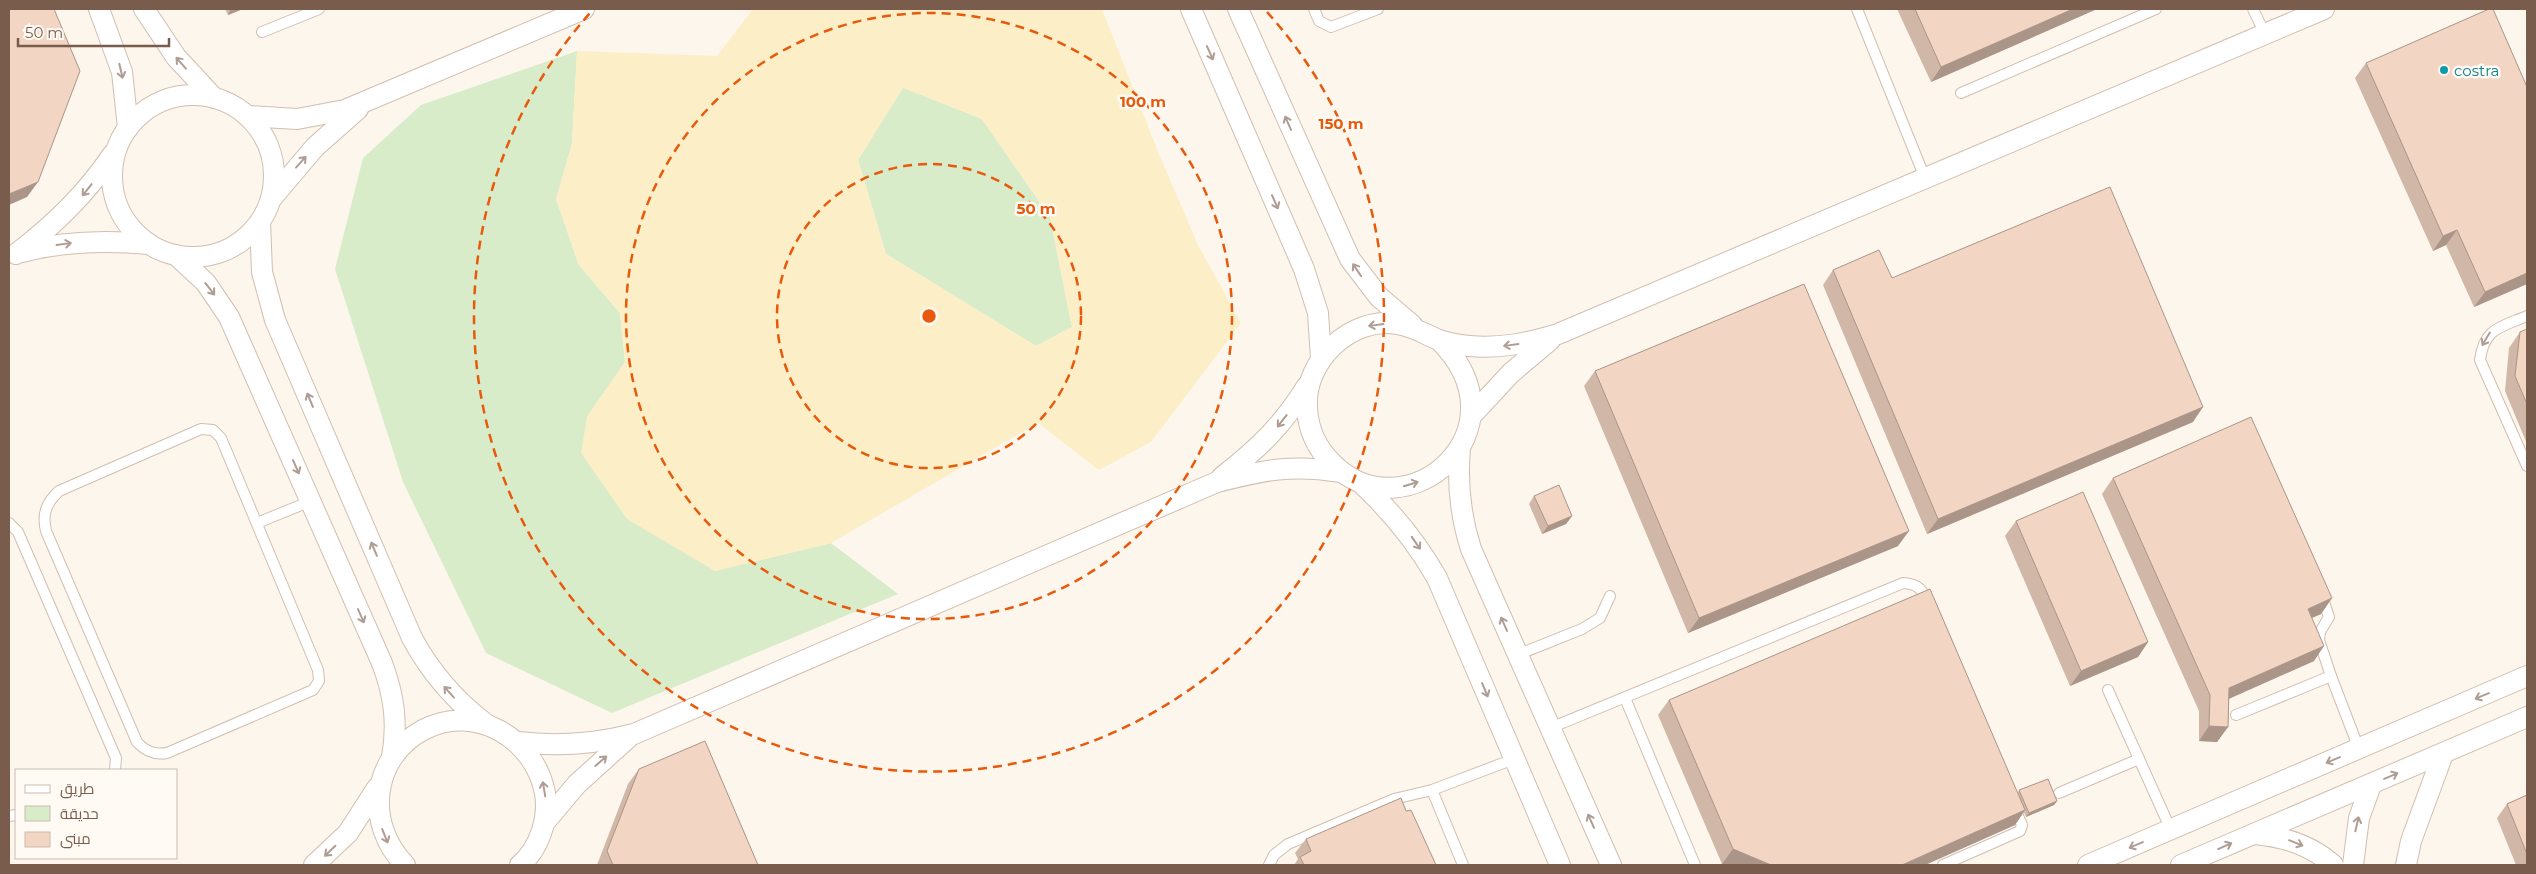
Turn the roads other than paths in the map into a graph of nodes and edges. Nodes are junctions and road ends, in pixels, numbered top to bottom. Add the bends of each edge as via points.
1 (99, 9) edge
2 (144, 9) edge
3 (319, 9) edge
4 (584, 9) edge
5 (1191, 9) edge
6 (1238, 9) edge
7 (1314, 9) edge
8 (1378, 9) edge
9 (1857, 9) edge
10 (2156, 9) edge
11 (2253, 9) edge
12 (2324, 9) edge
13 (262, 32) dead end
14 (2265, 34) junction
15 (1961, 93) dead end
16 (214, 98) junction
17 (368, 101) junction
18 (248, 116) junction
19 (128, 128) junction
20 (115, 151) junction
21 (1925, 178) junction
22 (270, 200) junction
23 (260, 222) junction
24 (148, 244) junction
25 (12, 255) edge
26 (176, 255) junction
27 (2527, 316) edge
28 (1416, 328) junction
29 (1558, 334) junction
30 (1439, 340) junction
31 (1321, 359) junction
32 (1310, 381) junction
33 (1471, 416) junction
34 (1460, 448) junction
35 (2527, 466) edge
36 (1340, 472) junction
37 (1217, 482) junction
38 (1359, 482) junction
39 (310, 501) junction
40 (9, 523) edge
41 (257, 523) junction
42 (2316, 581) edge
43 (1610, 596) dead end
44 (1934, 618) edge
45 (1517, 655) junction
46 (2331, 676) junction
47 (2527, 676) edge
48 (2108, 690) dead end
49 (1625, 698) junction
50 (2236, 715) dead end
51 (2527, 717) edge
52 (486, 724) junction
53 (1550, 728) junction
54 (634, 734) junction
55 (518, 742) junction
56 (2359, 749) junction
57 (2442, 754) junction
58 (392, 757) junction
59 (1514, 759) junction
60 (2139, 759) junction
61 (115, 769) edge
62 (380, 784) junction
63 (2371, 785) junction
64 (1432, 790) junction
65 (2059, 793) dead end
66 (2009, 795) edge
67 (545, 822) junction
68 (2171, 830) junction
69 (2253, 834) junction
70 (533, 857) edge
71 (314, 865) edge
72 (405, 865) edge
73 (520, 865) edge
74 (1269, 865) edge
75 (1463, 865) edge
76 (1560, 865) edge
77 (1610, 865) edge
78 (1695, 865) edge
79 (1943, 865) edge
80 (2088, 865) edge
81 (2181, 865) edge
82 (2333, 865) edge
83 (2352, 865) edge
84 (2406, 865) edge

1 -> 19 street via 122,72
16 -> 2 street via 176,57
3 - 13 lane
4 - 17 street
5 -> 31 street via 1304,269 1318,313
28 -> 6 street via 1379,297 1350,259
7 - 8 lane via 1319,22 1332,27
9 - 21 lane
10 - 15 lane
11 - 14 lane
12 - 14 street
14 - 21 street
16 - 18 street
16 - 19 street via 195,95 157,103
17 - 18 street via 345,110 305,118
22 -> 17 street via 315,147
18 - 22 street via 260,130 271,155 274,182
19 - 20 street
20 - 24 street via 113,192 132,230
20 -> 25 street via 82,197 62,218
21 - 29 street
22 - 23 street
23 - 26 street via 247,236 214,254
52 -> 23 street via 450,694 412,638 275,320 262,272
25 -> 24 street via 69,243 113,241
24 - 26 street
26 -> 39 street via 206,283 229,317
27 -> 35 lane via 2491,332 2482,344 2480,360
28 - 30 street
28 -> 31 street via 1388,324 1353,331 1335,343
29 -> 30 street via 1529,343 1499,347 1468,346
29 - 33 street via 1511,373
30 - 33 street via 1454,355 1465,374 1471,395
31 - 32 street
32 - 36 street via 1306,406 1311,432 1322,454
32 -> 37 street via 1260,448
33 - 34 street
38 -> 34 street via 1382,488 1405,486 1427,479 1446,465
45 -> 34 street via 1464,530 1458,489
36 - 37 street via 1291,466
36 - 38 street
37 - 54 street
38 -> 59 street via 1404,526 1422,551 1437,578
39 - 41 lane
39 -> 58 street via 388,678 395,717
40 - 61 lane via 18,532 116,758
41 - 41 lane via 221,438 207,429 195,431 59,491 47,505 44,513 46,531 137,742 150,752 168,753 313,690 319,681 318,670
42 - 46 lane via 2329,617 2319,640
43 - 45 lane via 1600,618 1582,629
44 - 49 lane via 1923,590 1914,584 1903,583
45 - 53 street
46 - 50 lane
46 - 56 lane
47 -> 56 street
48 - 60 lane
49 - 53 lane
49 - 78 lane
51 - 57 street
52 - 55 street
52 - 58 street via 465,720 444,722 406,741
77 -> 53 street
54 - 55 street via 565,746
67 -> 54 street via 589,772
67 -> 55 street via 542,778 533,759
56 -> 68 street
63 -> 57 street
57 - 84 street via 2411,841
58 - 62 street
59 - 64 lane
59 - 76 street
60 - 65 lane
60 - 68 lane
62 -> 71 street via 348,833
62 -> 72 street via 379,822 385,839
63 - 69 street
83 -> 63 street via 2358,818
64 - 74 lane via 1394,799 1288,844 1274,855
64 - 75 lane
66 - 79 lane via 2022,825 2020,831
67 - 70 street
68 -> 80 street
81 -> 69 street
69 -> 82 street via 2292,841 2310,848
70 - 73 street

